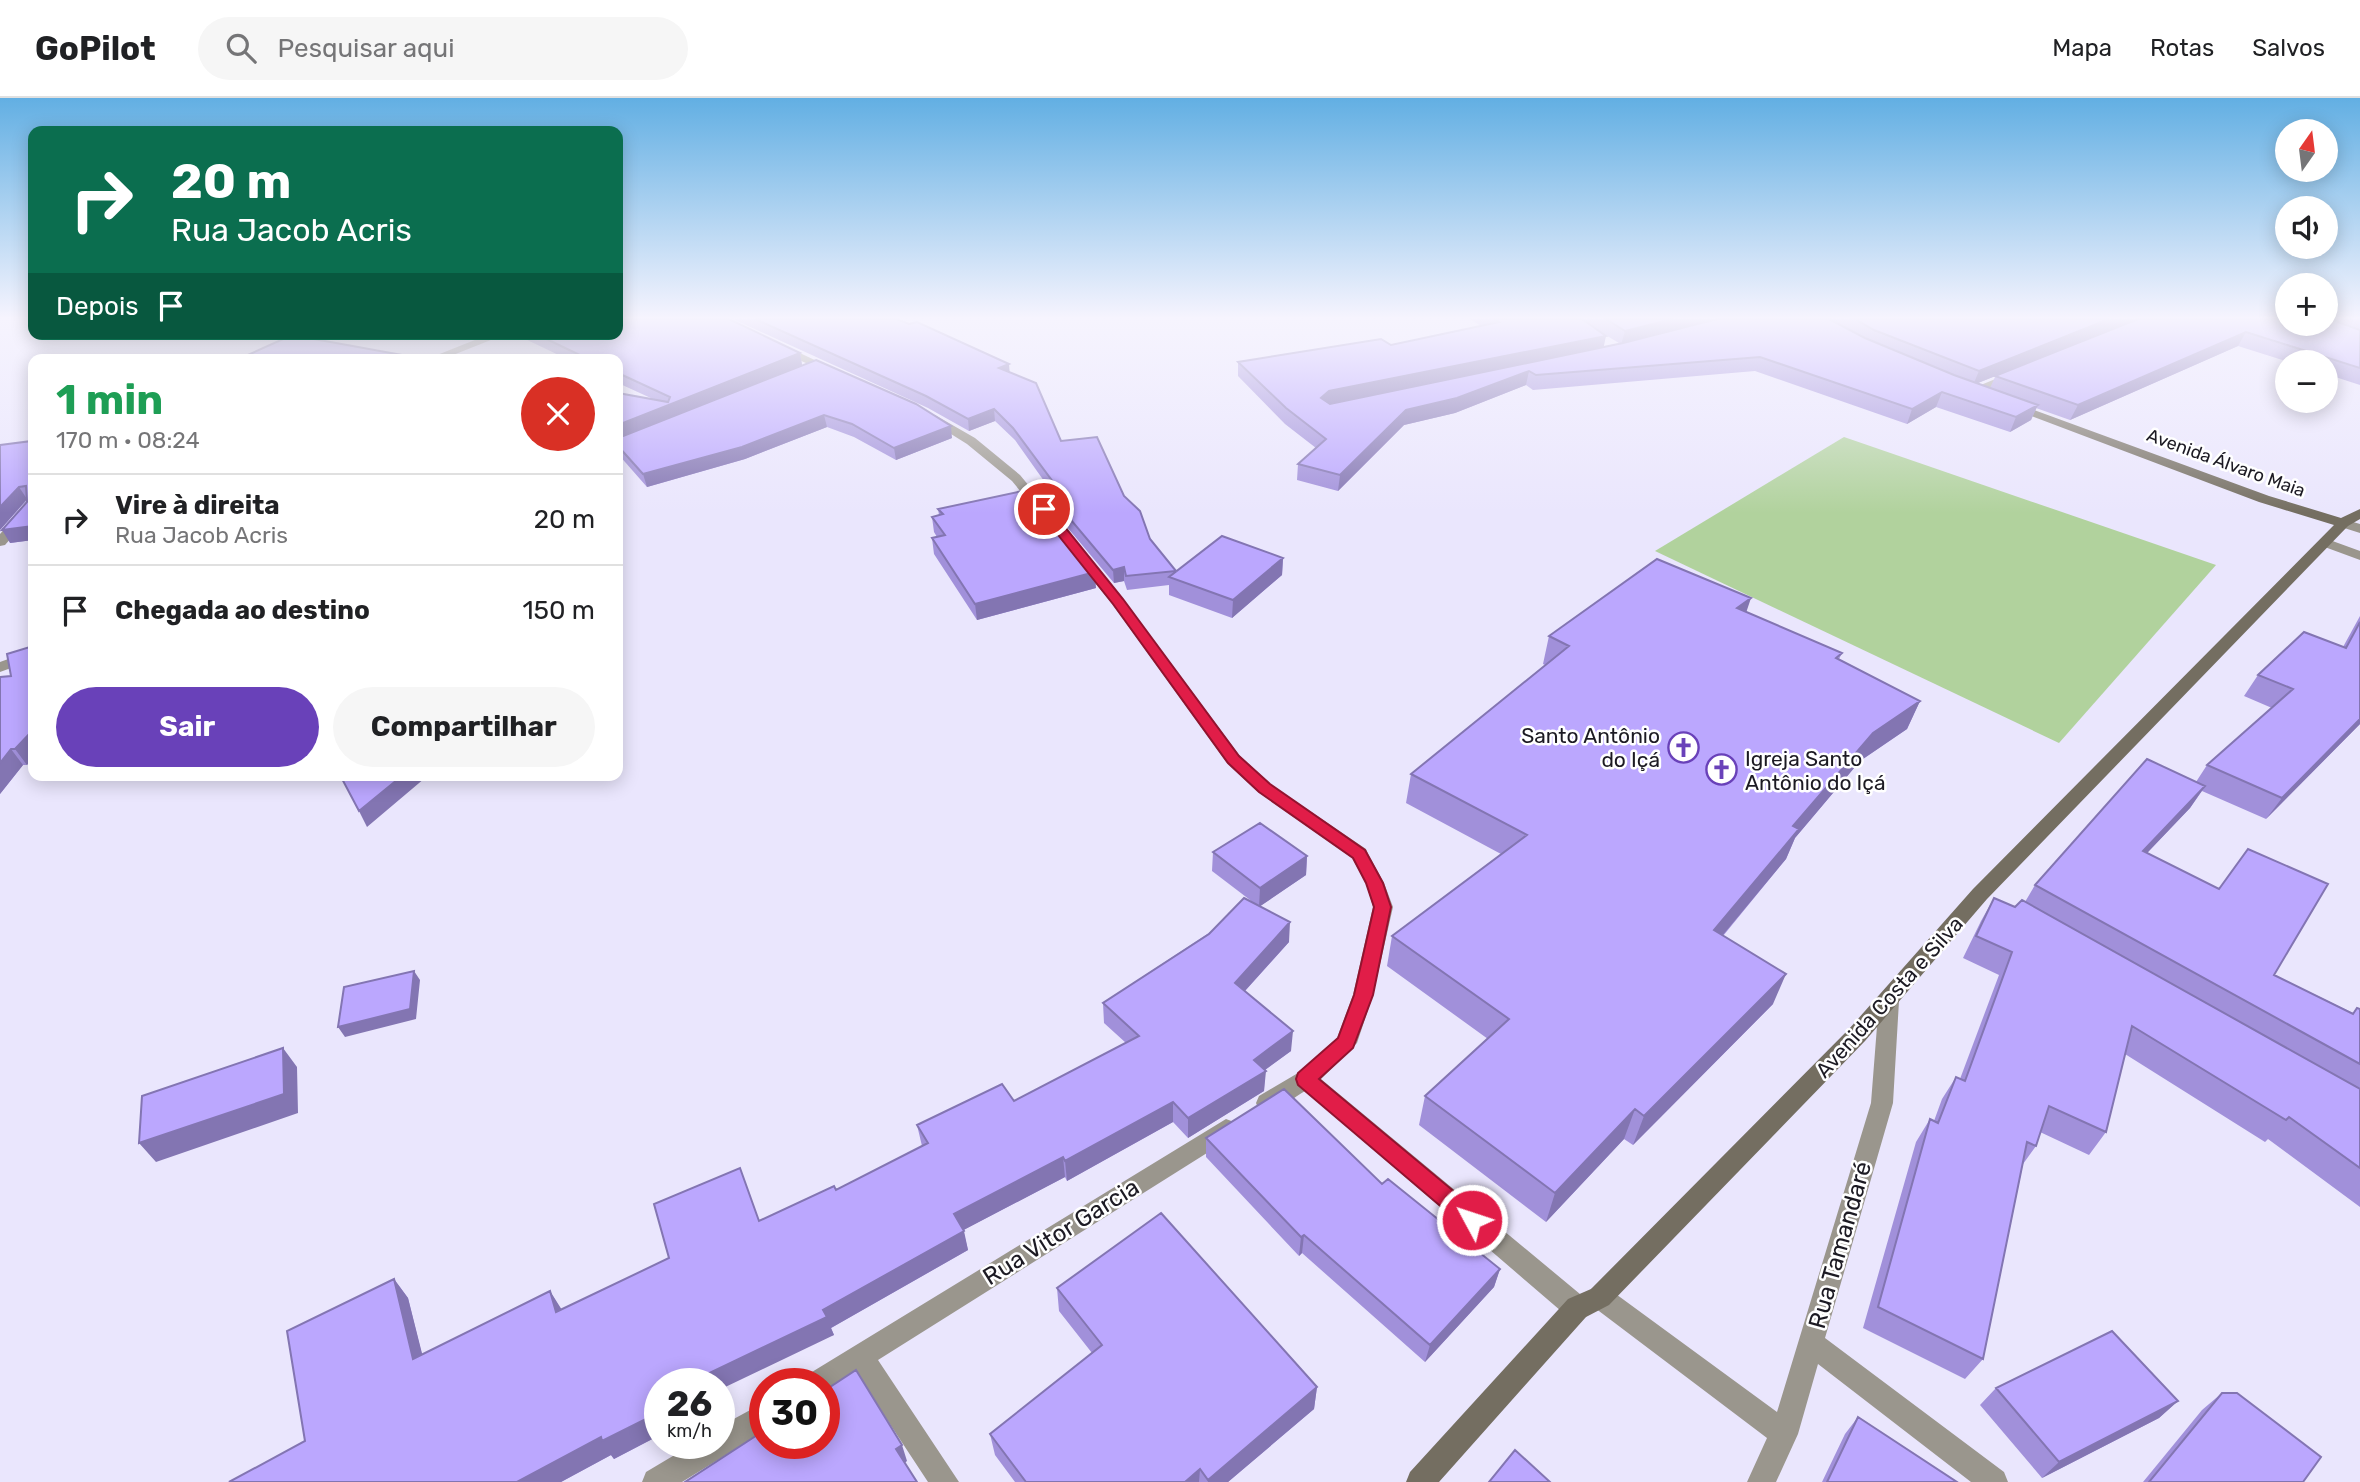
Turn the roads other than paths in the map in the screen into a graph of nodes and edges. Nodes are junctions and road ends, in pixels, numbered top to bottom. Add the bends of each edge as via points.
1 (1984, 384) edge
2 (1985, 396) edge
3 (1998, 400) edge
4 (923, 412) edge
5 (28, 511) edge
6 (2355, 522) edge
7 (0, 542) edge
8 (2327, 543) junction
9 (2360, 556) edge
10 (28, 657) edge
11 (0, 667) edge
12 (1980, 894) junction
13 (2003, 908) edge
14 (1889, 1001) junction
15 (1306, 1079) junction
16 (1588, 1302) junction
17 (1812, 1344) junction
18 (861, 1357) junction
19 (840, 1370) edge
20 (1784, 1434) junction
21 (693, 1459) edge
22 (656, 1482) edge
23 (945, 1482) edge
24 (1420, 1482) edge
25 (1761, 1482) edge
26 (1994, 1482) edge

1 - 2 street via 1967,389
3 - 6 street, Avenida Álvaro Maia via 2264,499
4 - 15 street, Rua Vitor Garcia via 971,441 1016,478 1044,509 1118,601 1233,759 1264,788 1359,854 1382,907 1363,995 1346,1042
5 - 7 street
6 - 8 street, Avenida Costa e Silva
8 - 9 street
8 - 12 street, Avenida Costa e Silva
10 - 11 street
12 - 13 street
12 - 14 street, Avenida Costa e Silva
14 - 16 street, Avenida Costa e Silva
14 - 17 street, Rua Tamandaré via 1882,1103
15 - 16 street
15 - 18 street, Rua Vitor Garcia
16 - 20 street
16 - 24 street, Avenida Costa e Silva
17 - 20 street, Rua Tamandaré
17 - 26 street
18 - 19 street, Rua Vitor Garcia
18 - 23 street
20 - 25 street, Rua Tamandaré
21 - 22 street

